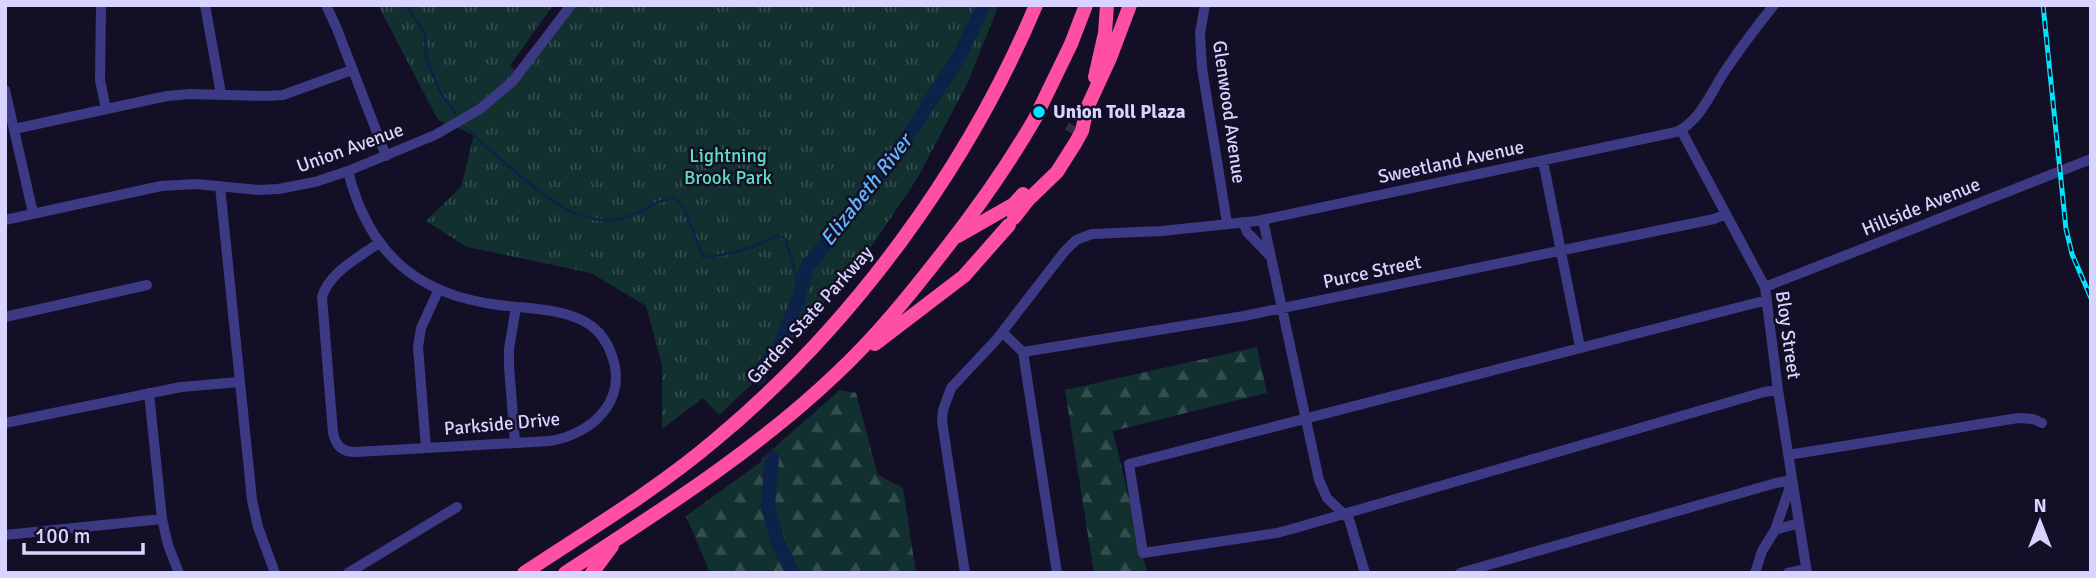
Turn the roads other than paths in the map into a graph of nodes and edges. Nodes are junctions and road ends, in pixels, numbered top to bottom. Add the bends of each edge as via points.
1 (101, 5) edge
2 (205, 5) edge
3 (326, 5) edge
4 (570, 5) edge
5 (1036, 5) edge
6 (1086, 5) edge
7 (1107, 5) edge
8 (1130, 5) edge
9 (1205, 5) edge
10 (1774, 5) edge
11 (352, 70) junction
12 (5, 90) edge
13 (221, 94) junction
14 (1089, 104) junction
15 (106, 109) junction
16 (14, 129) junction
17 (1681, 130) junction
18 (386, 156) junction
19 (2091, 159) edge
20 (1543, 161) junction
21 (348, 171) junction
22 (220, 186) junction
23 (33, 214) junction
24 (1726, 214) junction
25 (1264, 219) junction
26 (5, 220) edge
27 (1243, 222) junction
28 (1227, 223) junction
29 (954, 239) junction
30 (380, 242) junction
31 (1561, 250) junction
32 (1271, 258) junction
33 (147, 285) dead end
34 (1765, 287) junction
35 (438, 290) junction
36 (1767, 299) junction
37 (516, 307) junction
38 (1281, 309) junction
39 (5, 317) edge
40 (1002, 332) junction
41 (1580, 347) junction
42 (1023, 352) junction
43 (835, 375) junction
44 (239, 382) junction
45 (1778, 390) junction
46 (149, 393) junction
47 (1305, 418) junction
48 (5, 422) edge
49 (2042, 424) dead end
50 (516, 443) junction
51 (426, 448) junction
52 (1788, 455) junction
53 (1792, 480) junction
54 (457, 507) dead end
55 (1344, 514) junction
56 (162, 519) junction
57 (1799, 523) junction
58 (1775, 530) junction
59 (5, 535) edge
60 (617, 539) junction
61 (1807, 571) edge
62 (179, 573) edge
63 (275, 573) edge
64 (348, 573) edge
65 (524, 573) edge
66 (565, 573) edge
67 (592, 573) edge
68 (965, 573) edge
69 (1057, 573) edge
70 (1365, 573) edge
71 (1460, 573) edge
72 (1755, 573) edge
73 (1788, 573) edge

1 - 15 street via 100,80
2 - 13 street
3 - 11 street
4 - 18 street, Union Avenue via 497,96 457,124
5 - 65 highway, Garden State Parkway via 953,163 840,317 732,425 663,480
6 - 29 highway via 1039,112
7 - 14 highway
8 - 14 highway
9 - 28 street, Glenwood Avenue via 1200,33 1202,68
10 - 17 street via 1696,118
11 - 13 street via 283,95
11 - 18 street
12 - 16 street
13 - 15 street via 167,96
14 - 29 highway via 1050,166 1014,204
14 - 43 highway via 1082,131 1066,158 964,276
15 - 16 street
16 - 23 street
17 - 20 street, Sweetland Avenue
17 - 24 street, Bloy Street
18 - 21 street, Union Avenue
19 - 34 street, Hillside Avenue
20 - 25 street, Sweetland Avenue
20 - 31 street
21 - 22 street, Union Avenue via 278,189
21 - 30 street, Parkside Drive via 359,205
22 - 23 street, Union Avenue via 161,186
22 - 44 street
23 - 26 street, Union Avenue
24 - 31 street, Purce Street
24 - 34 street, Bloy Street
25 - 27 street, Sweetland Avenue
25 - 32 street
27 - 28 street, Sweetland Avenue
27 - 32 street
28 - 40 street, Sweetland Avenue via 1081,237 1063,252
29 - 43 highway via 896,312
30 - 35 street, Parkside Drive via 412,275
30 - 51 street, Parkside Drive via 336,275 322,297 335,440 350,452
31 - 38 street, Purce Street
31 - 41 street
32 - 38 street
33 - 39 street
34 - 36 street, Bloy Street
35 - 37 street, Parkside Drive
35 - 51 street via 418,347
36 - 41 street
36 - 45 street, Bloy Street
37 - 50 street via 509,349
37 - 50 street, Parkside Drive via 569,315 596,329 611,351 616,384 607,408 583,429 563,439
38 - 42 street, Purce Street
38 - 47 street
40 - 42 street
40 - 68 street, Sweetland Avenue via 951,388 943,410
41 - 47 street
42 - 69 street
43 - 60 highway via 741,453
44 - 46 street
44 - 63 street via 254,514
45 - 52 street, Bloy Street
45 - 55 street
46 - 48 street
46 - 56 street
47 - 55 street via 1322,491
47 - 55 street via 1129,464 1143,553 1277,533
49 - 52 street via 2018,418
50 - 51 street, Parkside Drive
52 - 53 street, Bloy Street
53 - 57 street, Bloy Street
53 - 58 street, Bloy Street
53 - 71 street
54 - 64 street
55 - 70 street
56 - 59 street
56 - 62 street
57 - 58 street
57 - 61 street, Bloy Street
58 - 72 street, Bloy Street
60 - 66 highway
60 - 67 highway
61 - 73 street

